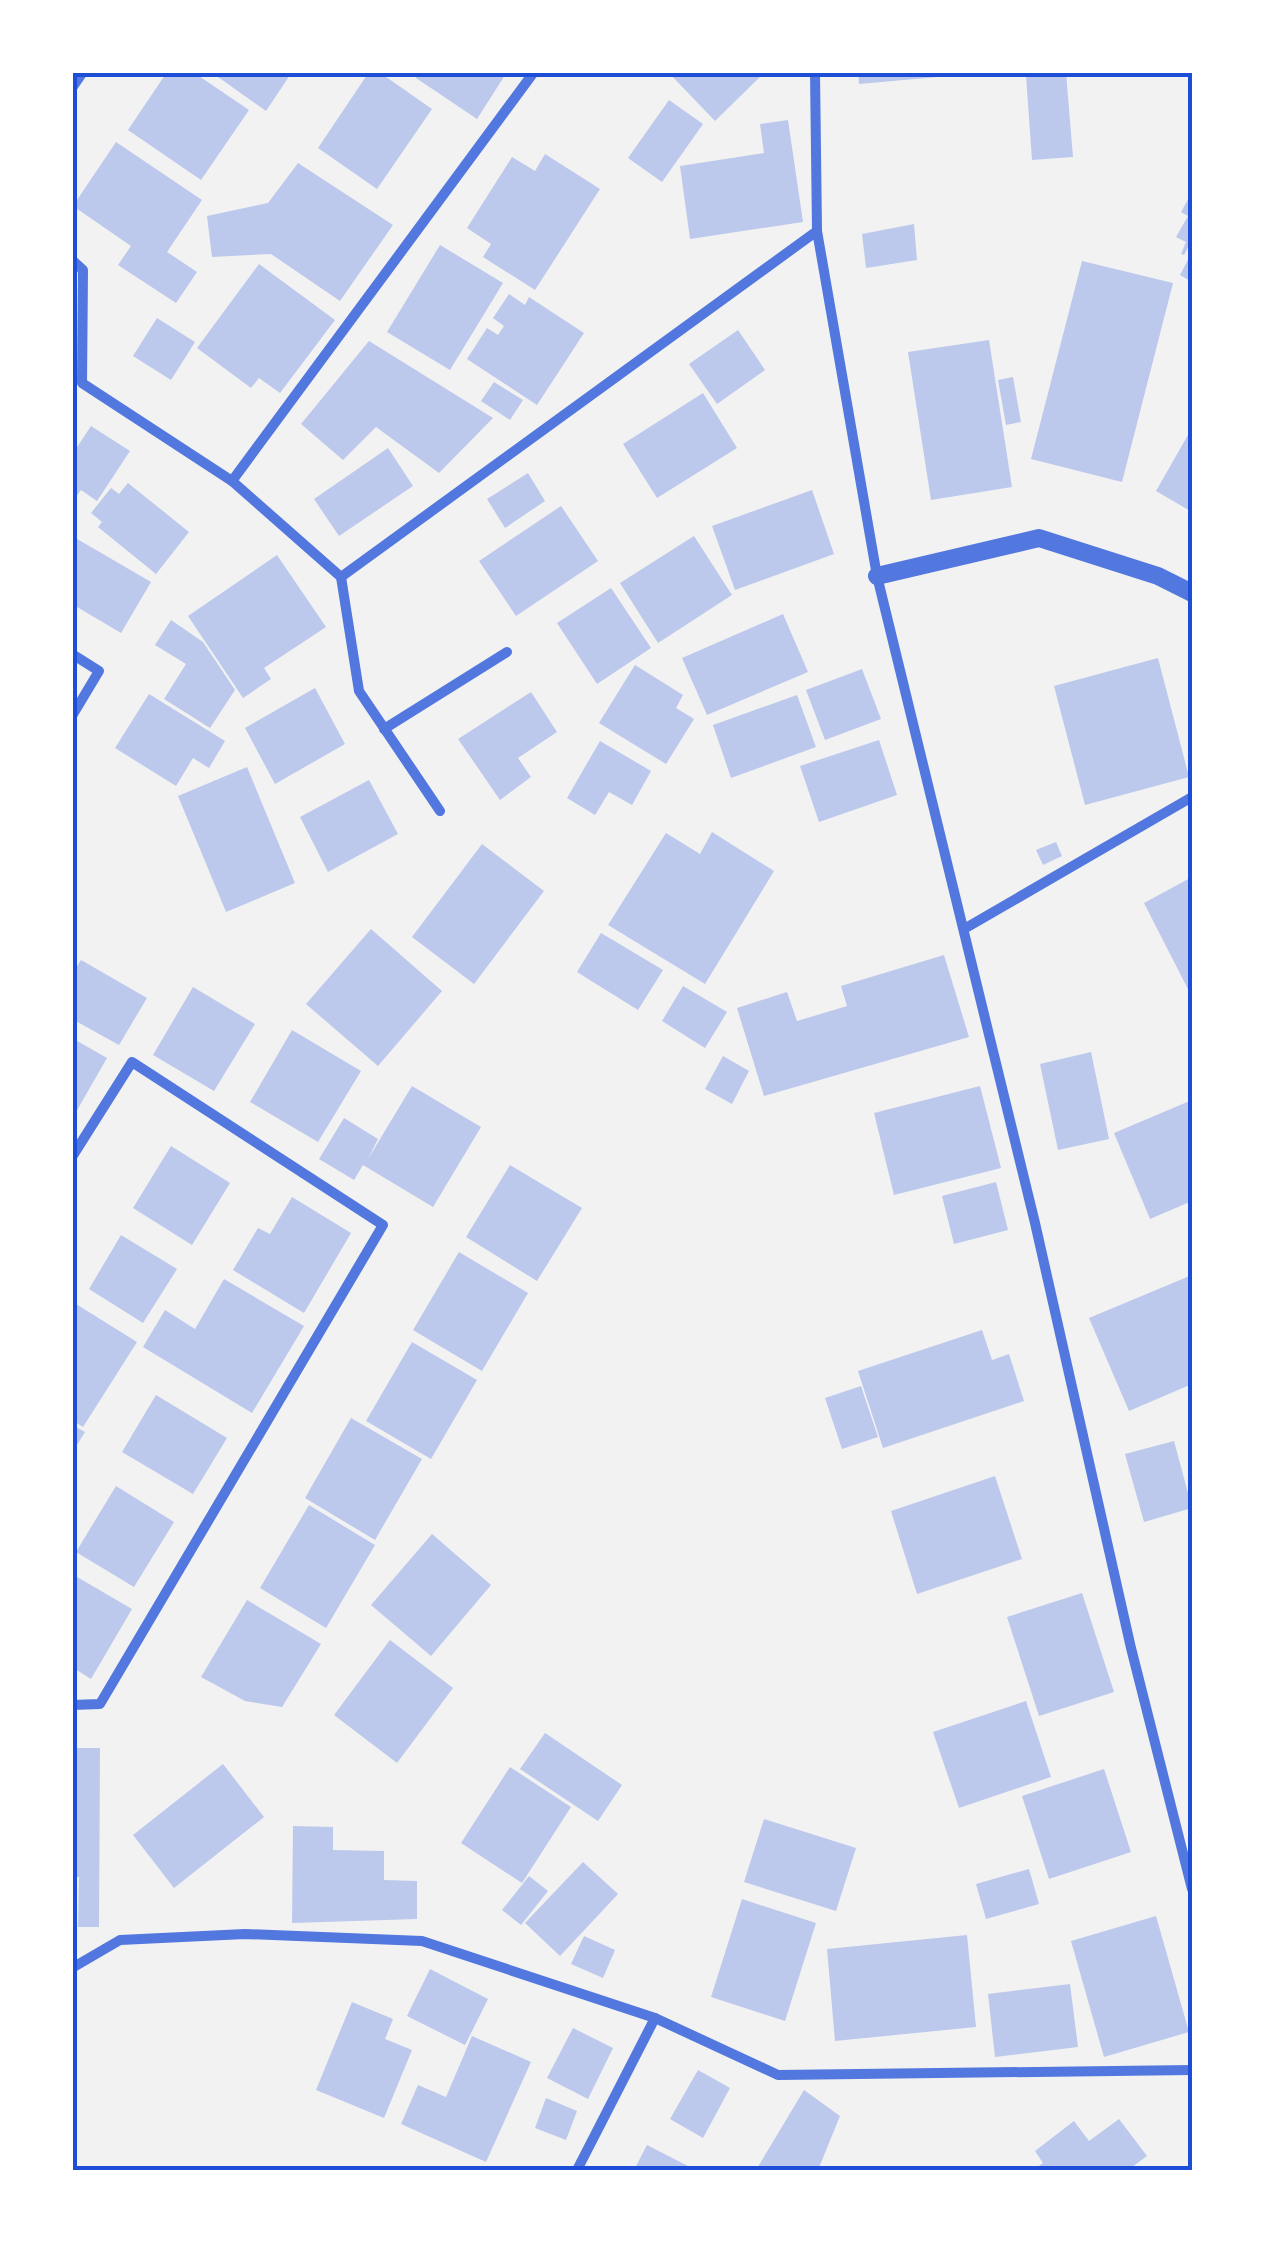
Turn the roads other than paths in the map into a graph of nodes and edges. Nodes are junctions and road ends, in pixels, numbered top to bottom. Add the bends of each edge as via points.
1 (83, 72) edge
2 (534, 72) edge
3 (814, 72) edge
4 (72, 88) edge
5 (817, 231) junction
6 (72, 260) edge
7 (232, 481) junction
8 (877, 576) junction
9 (340, 577) junction
10 (1192, 593) edge
11 (507, 652) dead end
12 (72, 654) edge
13 (72, 716) edge
14 (384, 729) junction
15 (1192, 797) edge
16 (440, 812) dead end
17 (964, 930) junction
18 (72, 1157) edge
19 (72, 1704) edge
20 (1192, 1889) edge
21 (72, 1968) edge
22 (656, 2018) junction
23 (1192, 2070) edge
24 (577, 2170) edge

1 - 4 street
2 - 7 street
3 - 5 street
5 - 8 street
5 - 9 street
6 - 7 street via 83,270 82,382
7 - 9 street
8 - 10 street via 1039,538
8 - 17 street
9 - 14 street via 359,691
11 - 14 street
12 - 13 street via 99,671
14 - 16 street
15 - 17 street
17 - 20 street
18 - 19 street via 132,1062 382,1225 100,1704
21 - 22 street via 120,1940 245,1934 422,1941
22 - 23 street via 778,2075
22 - 24 street

